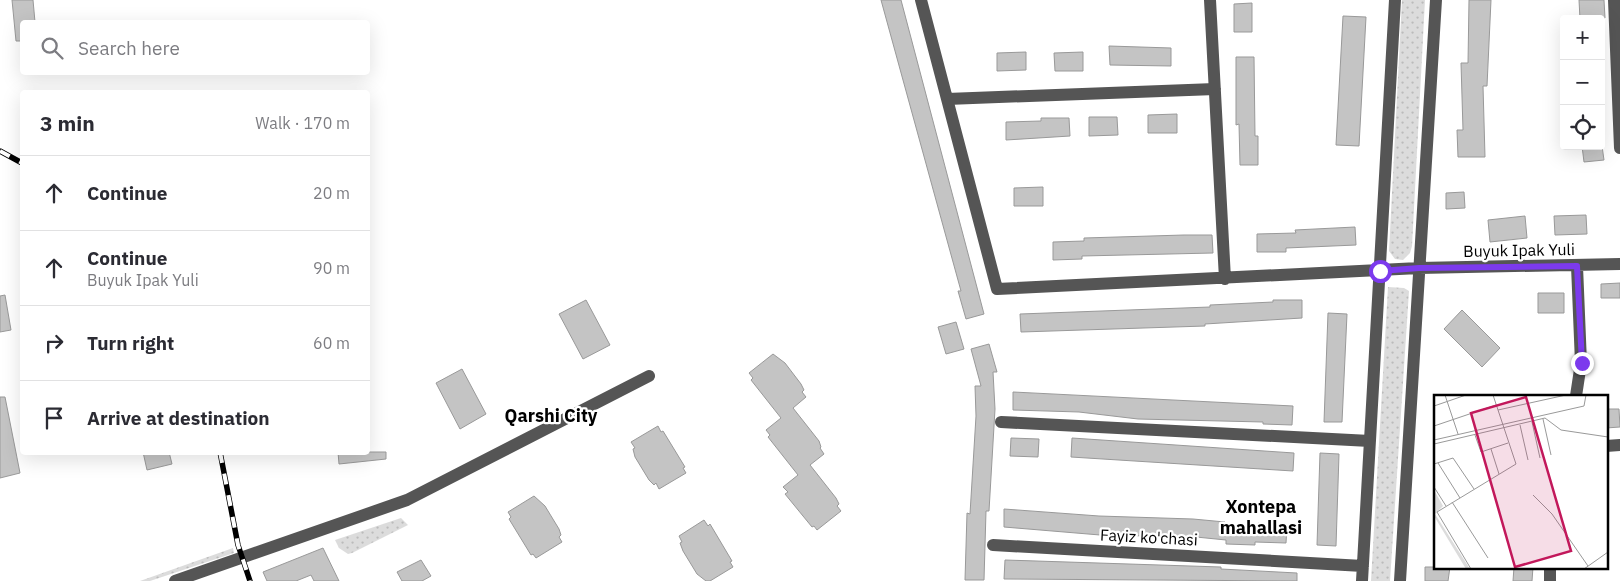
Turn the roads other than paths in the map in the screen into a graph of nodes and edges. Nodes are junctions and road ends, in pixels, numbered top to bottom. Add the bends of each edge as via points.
1 (921, 0) edge
2 (1210, 0) edge
3 (1395, 0) edge
4 (1436, 0) edge
5 (1614, 0) edge
6 (1215, 89) junction
7 (947, 99) junction
8 (1620, 148) edge
9 (1620, 264) edge
10 (1577, 266) junction
11 (1419, 268) junction
12 (1380, 271) junction
13 (1225, 278) junction
14 (649, 376) dead end
15 (1576, 395) edge
16 (1001, 422) dead end
17 (1370, 441) junction
18 (993, 545) dead end
19 (1363, 566) junction
20 (1550, 568) edge
21 (175, 581) edge
22 (1362, 581) edge
23 (1400, 581) edge
24 (1550, 581) edge

1 - 7 street
2 - 6 street
3 - 12 street
4 - 11 street
5 - 8 street
6 - 7 street
6 - 13 street
7 - 13 street, Buyuk Ipak Yuli via 997,289
9 - 10 street, Buyuk Ipak Yuli
10 - 11 street, Buyuk Ipak Yuli
10 - 15 street via 1582,363
11 - 12 street, Buyuk Ipak Yuli
11 - 23 street
12 - 13 street, Buyuk Ipak Yuli
12 - 17 street
14 - 21 street via 407,500
16 - 17 street
17 - 19 street
18 - 19 street, Fayiz ko'chasi
19 - 22 street
20 - 24 street

